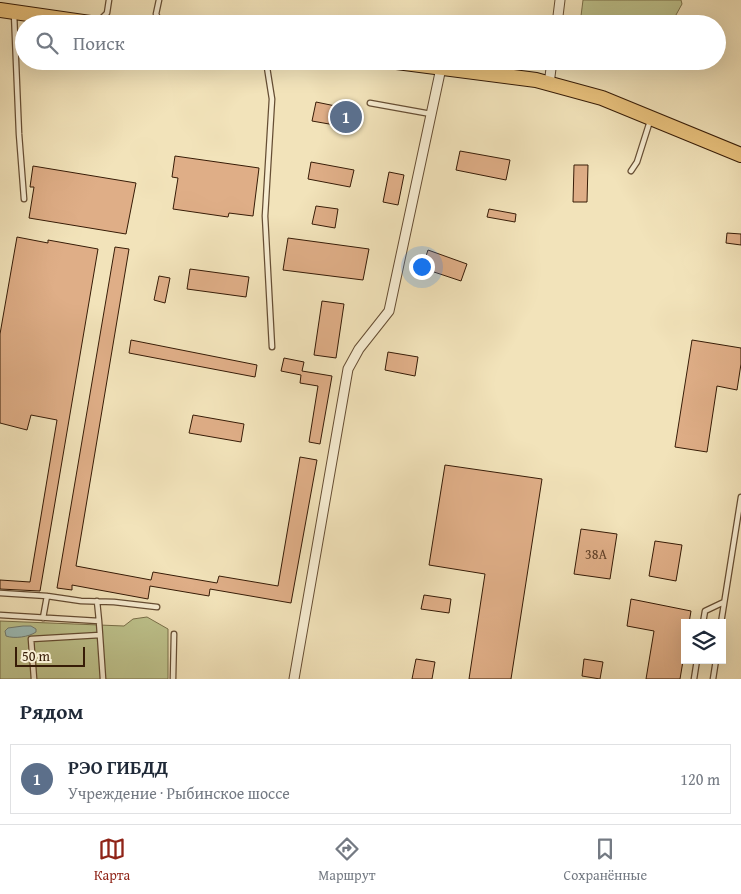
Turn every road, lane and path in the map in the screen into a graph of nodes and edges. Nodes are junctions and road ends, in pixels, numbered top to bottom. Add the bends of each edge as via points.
1 (2, 0) edge
2 (109, 0) edge
3 (158, 0) edge
4 (560, 0) edge
5 (5, 11) edge
6 (33, 15) edge
7 (105, 15) edge
8 (156, 15) edge
9 (558, 15) edge
10 (267, 70) edge
11 (441, 70) edge
12 (457, 70) edge
13 (551, 70) edge
14 (549, 84) junction
15 (370, 103) dead end
16 (431, 114) junction
17 (651, 117) junction
18 (741, 154) edge
19 (631, 171) dead end
20 (24, 199) dead end
21 (272, 347) dead end
22 (741, 497) edge
23 (0, 593) edge
24 (47, 596) junction
25 (97, 601) junction
26 (724, 602) junction
27 (157, 608) dead end
28 (0, 615) edge
29 (43, 618) junction
30 (704, 619) edge
31 (722, 619) edge
32 (99, 621) junction
33 (174, 634) dead end
34 (100, 635) junction
35 (696, 664) edge
36 (715, 664) edge
37 (34, 679) edge
38 (103, 679) edge
39 (173, 679) edge
40 (294, 679) edge
41 (694, 679) edge
42 (713, 679) edge

1 - 5 street
2 - 7 lane
3 - 8 lane
4 - 9 street
5 - 6 main road
5 - 20 lane
10 - 21 lane via 272,99 265,216
11 - 16 street
12 - 14 main road
13 - 14 street
14 - 17 main road via 602,98
15 - 16 lane
16 - 40 street via 389,311 359,349 348,369
17 - 18 main road
17 - 19 lane via 637,162
22 - 26 lane
23 - 24 lane
24 - 25 lane
24 - 29 lane
25 - 27 lane
25 - 32 lane
26 - 30 lane via 705,611
26 - 31 lane
28 - 29 lane
29 - 32 lane
32 - 34 lane
33 - 39 lane
34 - 37 lane via 31,639
34 - 38 lane
35 - 41 lane
36 - 42 lane

